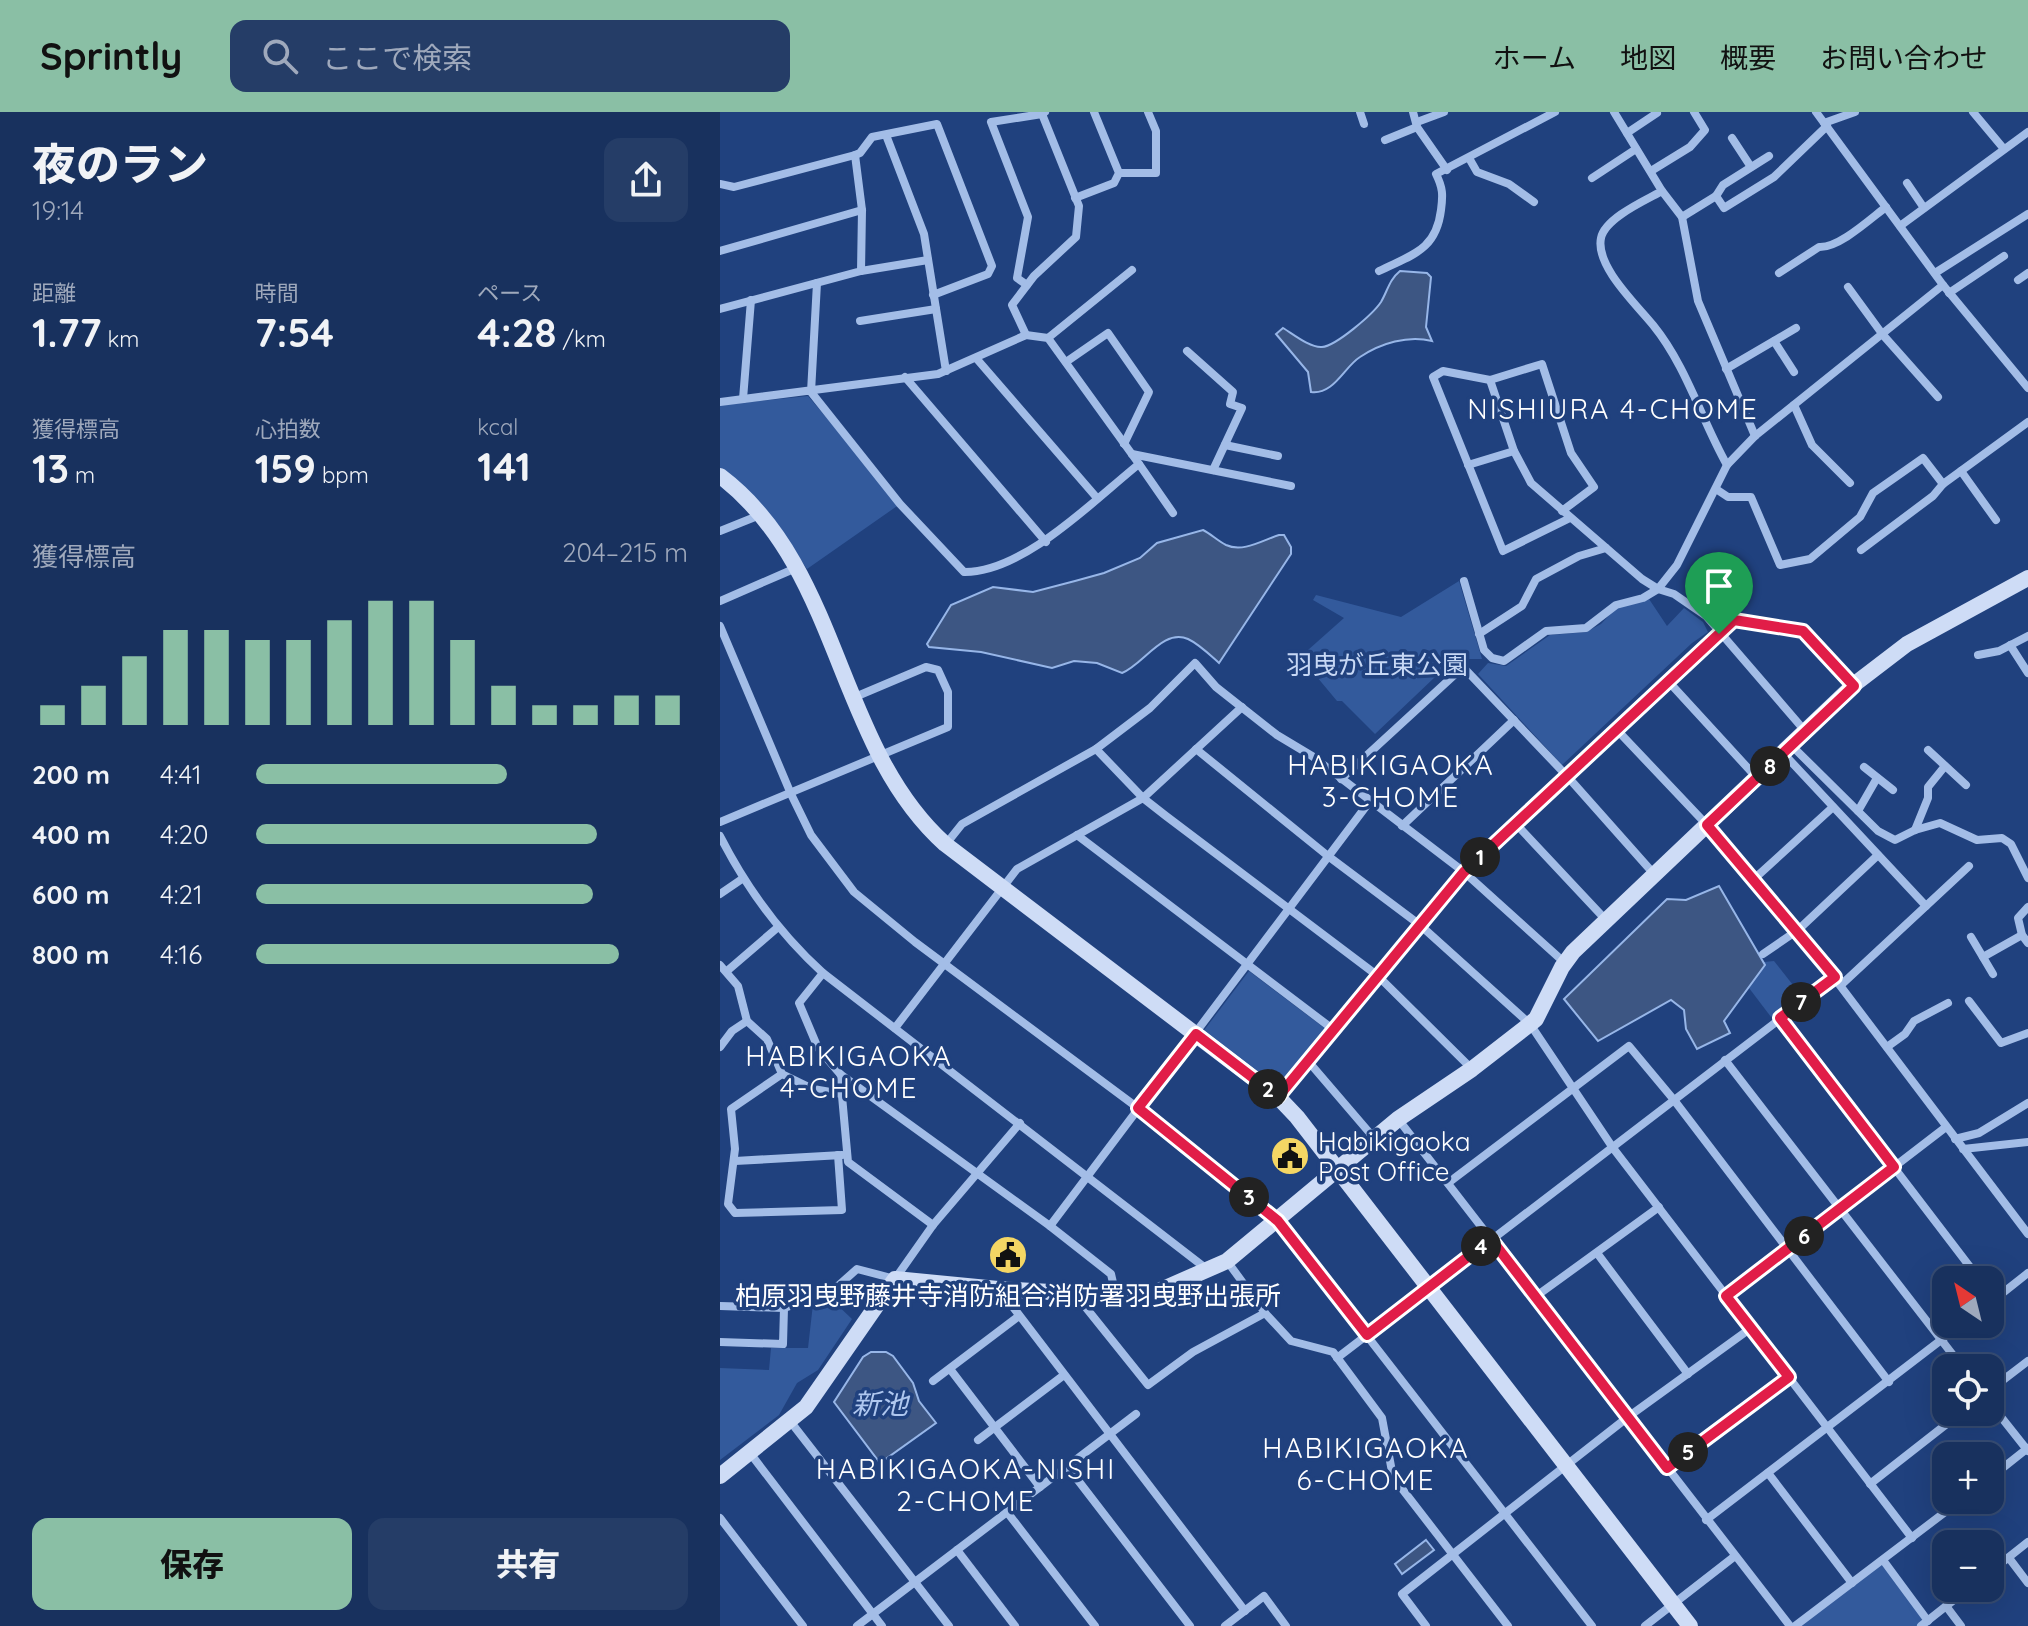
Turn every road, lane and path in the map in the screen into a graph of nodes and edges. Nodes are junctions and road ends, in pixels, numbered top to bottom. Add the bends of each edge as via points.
1 (1094, 112) edge
2 (1148, 112) edge
3 (1360, 112) edge
4 (1413, 112) edge
5 (1444, 112) edge
6 (1555, 112) edge
7 (1614, 112) edge
8 (1694, 112) edge
9 (1816, 112) edge
10 (1855, 112) edge
11 (1973, 112) edge
12 (1044, 113) edge
13 (1657, 113) edge
14 (1364, 124) dead end
15 (1825, 124) junction
16 (1417, 125) junction
17 (2028, 132) edge
18 (1627, 133) junction
19 (886, 135) junction
20 (1732, 138) dead end
21 (1385, 140) dead end
22 (1636, 149) junction
23 (2004, 149) junction
24 (855, 155) junction
25 (1769, 156) dead end
26 (1469, 158) junction
27 (1751, 167) junction
28 (1447, 170) junction
29 (1651, 171) junction
30 (1119, 173) junction
31 (1592, 178) dead end
32 (1907, 183) dead end
33 (720, 184) edge
34 (1662, 191) junction
35 (1716, 196) junction
36 (1075, 198) junction
37 (1534, 202) dead end
38 (1886, 207) junction
39 (1924, 208) junction
40 (862, 210) junction
41 (2028, 214) edge
42 (1682, 217) junction
43 (1900, 226) junction
44 (720, 251) edge
45 (2004, 256) dead end
46 (928, 260) junction
47 (1132, 270) dead end
48 (861, 271) junction
49 (1379, 271) dead end
50 (1779, 273) dead end
51 (1935, 273) junction
52 (2028, 273) edge
53 (2018, 280) dead end
54 (817, 283) junction
55 (1027, 285) junction
56 (1848, 287) dead end
57 (1946, 289) junction
58 (933, 295) junction
59 (751, 300) junction
60 (720, 309) edge
61 (936, 309) junction
62 (860, 321) dead end
63 (1796, 328) dead end
64 (1026, 335) junction
65 (1883, 335) junction
66 (1048, 338) junction
67 (1774, 341) junction
68 (1187, 351) dead end
69 (976, 358) junction
70 (1066, 362) junction
71 (1726, 369) junction
72 (946, 371) junction
73 (1794, 372) dead end
74 (905, 377) junction
75 (1490, 380) junction
76 (2028, 388) edge
77 (811, 392) junction
78 (1938, 397) dead end
79 (743, 399) junction
80 (720, 402) edge
81 (1794, 405) junction
82 (2028, 422) edge
83 (1755, 436) junction
84 (1124, 444) junction
85 (1225, 445) junction
86 (1514, 451) junction
87 (1131, 454) junction
88 (1278, 456) dead end
89 (1139, 464) junction
90 (1468, 465) junction
91 (1727, 465) junction
92 (1213, 470) junction
93 (1961, 471) junction
94 (720, 476) edge
95 (1850, 483) dead end
96 (1943, 484) junction
97 (1291, 486) dead end
98 (1716, 489) junction
99 (1097, 498) junction
100 (1562, 511) junction
101 (1173, 513) dead end
102 (762, 514) junction
103 (1570, 518) junction
104 (1996, 520) dead end
105 (720, 531) edge
106 (1046, 542) junction
107 (1606, 548) junction
108 (1861, 550) dead end
109 (798, 567) junction
110 (2028, 578) edge
111 (1464, 581) dead end
112 (1658, 589) junction
113 (720, 601) edge
114 (720, 626) edge
115 (1479, 634) junction
116 (1719, 634) junction
117 (2028, 636) edge
118 (2010, 645) junction
119 (1978, 655) dead end
120 (2028, 673) edge
121 (1668, 681) junction
122 (1854, 686) junction
123 (855, 697) junction
124 (1242, 707) junction
125 (1514, 720) junction
126 (1617, 730) junction
127 (1805, 732) junction
128 (1096, 749) junction
129 (1196, 749) junction
130 (1787, 749) junction
131 (1928, 750) dead end
132 (880, 755) junction
133 (1945, 766) junction
134 (1864, 767) dead end
135 (1567, 776) junction
136 (1757, 778) junction
137 (1877, 778) junction
138 (1341, 779) junction
139 (1966, 785) dead end
140 (1893, 790) dead end
141 (791, 794) junction
142 (1143, 798) junction
143 (1370, 801) junction
144 (1833, 807) junction
145 (1858, 811) junction
146 (720, 822) edge
147 (1516, 824) junction
148 (1707, 825) junction
149 (1402, 826) junction
150 (1915, 830) junction
151 (1077, 835) junction
152 (720, 836) edge
153 (945, 844) junction
154 (1878, 855) junction
155 (1328, 856) junction
156 (1969, 866) dead end
157 (1464, 872) junction
158 (1654, 874) junction
159 (2028, 878) edge
160 (742, 879) junction
161 (1754, 879) junction
162 (1002, 886) junction
163 (720, 894) edge
164 (1926, 906) junction
165 (2028, 907) edge
166 (1291, 909) junction
167 (1605, 919) junction
168 (1420, 925) junction
169 (777, 928) junction
170 (1798, 930) junction
171 (1971, 937) dead end
172 (2025, 939) edge
173 (1763, 954) dead end
174 (1983, 957) junction
175 (943, 963) junction
176 (1565, 963) junction
177 (1248, 965) junction
178 (724, 968) edge
179 (823, 973) junction
180 (1993, 974) dead end
181 (1378, 976) junction
182 (1838, 981) junction
183 (1969, 1001) dead end
184 (1948, 1003) dead end
185 (1780, 1018) junction
186 (747, 1021) junction
187 (1530, 1024) junction
188 (895, 1028) junction
189 (1334, 1030) junction
190 (2028, 1033) edge
191 (1196, 1034) junction
192 (720, 1047) edge
193 (1887, 1047) junction
194 (1725, 1060) junction
195 (1308, 1061) junction
196 (1472, 1069) junction
197 (782, 1074) junction
198 (840, 1074) junction
199 (1572, 1090) junction
200 (842, 1094) junction
201 (1278, 1097) junction
202 (1674, 1100) junction
203 (2028, 1103) edge
204 (1138, 1108) junction
205 (1398, 1119) junction
206 (1020, 1123) junction
207 (1946, 1127) junction
208 (1374, 1138) junction
209 (1955, 1139) junction
210 (2028, 1142) edge
211 (1613, 1148) junction
212 (1963, 1149) junction
213 (843, 1155) junction
214 (735, 1161) junction
215 (1337, 1167) junction
216 (1894, 1167) junction
217 (976, 1173) junction
218 (1088, 1176) junction
219 (1448, 1183) junction
220 (1659, 1207) junction
221 (1840, 1208) junction
222 (1278, 1221) junction
223 (933, 1225) junction
224 (1050, 1226) junction
225 (2028, 1234) edge
226 (1491, 1239) junction
227 (1787, 1249) junction
228 (1597, 1253) junction
229 (1227, 1261) junction
230 (1969, 1266) edge
231 (1209, 1271) junction
232 (2028, 1273) edge
233 (895, 1279) junction
234 (1430, 1287) junction
235 (998, 1289) junction
236 (2004, 1290) edge
237 (1081, 1295) junction
238 (1726, 1296) junction
239 (1116, 1297) junction
240 (1535, 1297) junction
241 (720, 1306) edge
242 (784, 1308) junction
243 (1265, 1313) junction
244 (1019, 1316) junction
245 (1751, 1328) junction
246 (1367, 1335) junction
247 (1944, 1338) edge
248 (1941, 1340) junction
249 (720, 1342) edge
250 (1952, 1354) edge
251 (1337, 1358) junction
252 (2028, 1361) edge
253 (950, 1369) junction
254 (1688, 1374) junction
255 (1064, 1375) junction
256 (1789, 1377) junction
257 (2004, 1379) edge
258 (933, 1381) dead end
259 (1889, 1382) junction
260 (1136, 1414) dead end
261 (1628, 1417) junction
262 (2004, 1420) edge
263 (790, 1421) junction
264 (1944, 1426) edge
265 (995, 1427) junction
266 (1828, 1428) junction
267 (1109, 1435) junction
268 (978, 1440) dead end
269 (2028, 1450) edge
270 (750, 1453) junction
271 (1067, 1466) junction
272 (1566, 1466) junction
273 (1667, 1468) junction
274 (2004, 1468) edge
275 (1768, 1473) junction
276 (720, 1476) edge
277 (1870, 1484) junction
278 (1040, 1487) junction
279 (1007, 1512) junction
280 (1505, 1514) junction
281 (1943, 1514) edge
282 (720, 1518) edge
283 (1706, 1520) junction
284 (1912, 1538) junction
285 (2028, 1542) edge
286 (957, 1550) junction
287 (1453, 1555) junction
288 (1735, 1556) junction
289 (2009, 1558) junction
290 (1883, 1560) junction
291 (2004, 1562) edge
292 (915, 1583) junction
293 (1852, 1583) junction
294 (2028, 1583) edge
295 (1951, 1602) edge
296 (1673, 1605) junction
297 (1946, 1606) junction
298 (1245, 1611) junction
299 (873, 1614) junction
300 (1925, 1623) edge
301 (803, 1626) edge
302 (857, 1626) edge
303 (882, 1626) edge
304 (949, 1626) edge
305 (1015, 1626) edge
306 (1095, 1626) edge
307 (1190, 1626) edge
308 (1225, 1626) edge
309 (1286, 1626) edge
310 (1426, 1626) edge
311 (1508, 1626) edge
312 (1592, 1626) edge
313 (1645, 1626) edge
314 (1690, 1626) edge
315 (1793, 1626) edge
316 (1961, 1626) edge

1 - 30 street
2 - 30 street via 1156,131 1156,173
3 - 14 street
4 - 16 street
5 - 16 street
6 - 26 street
7 - 18 street
8 - 29 street via 1705,130 1690,147
9 - 15 street
10 - 15 street
11 - 23 street
12 - 36 street
12 - 55 street via 991,122 1028,217 1017,278
13 - 18 street
15 - 35 street via 1754,191 1724,208
15 - 38 street
16 - 21 street
16 - 28 street
17 - 23 street
18 - 22 street
19 - 24 street via 872,137
19 - 46 street via 924,234
19 - 58 street via 937,124 992,266 988,274
20 - 27 street
22 - 29 street
22 - 31 street
23 - 39 street
24 - 33 street via 734,187
24 - 40 street
25 - 27 street
26 - 28 street
26 - 37 street via 1477,172 1509,184
27 - 35 street via 1723,185
28 - 49 street via 1436,174 1444,190 1432,241
29 - 34 street
30 - 36 street via 1114,183
32 - 39 street
34 - 42 street
34 - 91 street via 1605,229 1602,252 1687,376
35 - 42 street
36 - 55 street via 1076,237
38 - 43 street
38 - 50 street via 1837,242 1819,247
39 - 43 street
40 - 44 street
40 - 48 street
41 - 51 street
42 - 71 street via 1698,301
43 - 51 street
45 - 57 street
46 - 48 street
46 - 58 street
47 - 66 street
48 - 54 street
51 - 57 street
52 - 53 street
54 - 59 street
54 - 77 street
55 - 64 street via 1012,305
56 - 65 street
57 - 65 street
57 - 76 street
58 - 61 street
59 - 60 street
59 - 79 street
61 - 62 street
61 - 72 street
63 - 67 street
64 - 66 street
64 - 69 street
65 - 78 street
65 - 81 street
66 - 70 street
67 - 71 street
67 - 73 street
68 - 85 street via 1233,392 1230,404 1242,408
69 - 72 street
69 - 99 street
70 - 84 street
70 - 84 street via 1108,333 1149,392
71 - 83 street
72 - 74 street
74 - 77 street
74 - 106 street
75 - 86 street
75 - 90 street via 1443,371 1433,377
75 - 100 street via 1542,364 1571,453 1594,487
77 - 79 street
77 - 106 street via 900,504 964,572 988,569
79 - 80 street
81 - 83 street
81 - 95 street via 1812,445
82 - 93 street
83 - 91 street
84 - 87 street
85 - 88 street
85 - 92 street
86 - 90 street
86 - 100 street via 1531,483
87 - 89 street
87 - 92 street
89 - 99 street
89 - 101 street
90 - 103 street via 1503,551
91 - 98 street
92 - 97 street
93 - 96 street
93 - 104 street
94 - 102 street
96 - 98 street via 1923,458 1873,493 1860,517 1810,559 1780,565 1751,497 1728,497
96 - 108 street
98 - 112 street via 1677,565
99 - 106 street
100 - 103 street
102 - 105 street
102 - 109 street
103 - 107 street
107 - 112 street
107 - 115 street via 1536,579 1522,606
109 - 113 street
109 - 123 street
110 - 122 street via 1907,644
111 - 115 street
112 - 115 street via 1616,605 1586,628 1546,631 1504,661 1484,650
112 - 116 street via 1706,616
114 - 141 street
116 - 121 street
116 - 122 street via 1734,620 1803,631
116 - 127 street
117 - 118 street
118 - 119 street
118 - 120 street
121 - 126 street
121 - 136 street
122 - 127 street
123 - 132 street
123 - 132 street via 926,667 938,670 948,692 948,727
124 - 128 street via 1195,663 1150,708
124 - 129 street
124 - 138 street
125 - 135 street
125 - 138 street via 1463,667
125 - 149 street
126 - 135 street
126 - 148 street
127 - 130 street
128 - 142 street
128 - 153 street via 962,824
129 - 142 street
129 - 155 street
130 - 136 street
130 - 144 street
130 - 145 street
131 - 133 street
132 - 141 street
132 - 153 street via 923,825
133 - 139 street
133 - 150 street via 1928,787
134 - 137 street
135 - 147 street
135 - 158 street
136 - 148 street
137 - 140 street
137 - 145 street
138 - 143 street
141 - 146 street
141 - 175 street via 811,835 854,892
142 - 151 street
142 - 166 street
143 - 149 street
143 - 155 street
144 - 154 street
144 - 161 street
145 - 150 street via 1895,840
147 - 157 street
147 - 167 street
148 - 158 street
148 - 161 street
149 - 157 street
150 - 159 street via 1940,823 1977,840 2007,840
151 - 162 street via 1017,869
151 - 177 street
152 - 160 street
153 - 162 street
154 - 164 street
154 - 170 street
155 - 166 street
155 - 168 street
156 - 164 street
157 - 168 street
157 - 176 street
158 - 167 street
160 - 163 street
160 - 169 street
161 - 170 street
162 - 175 street
162 - 191 street
164 - 182 street
165 - 172 street via 2018,918
166 - 177 street
166 - 181 street
167 - 176 street
168 - 181 street
168 - 187 street
169 - 178 street
169 - 179 street
170 - 173 street
170 - 182 street
171 - 174 street
172 - 174 street
174 - 180 street
175 - 188 street
175 - 204 street
176 - 187 street
177 - 189 street
177 - 191 street
178 - 186 street via 738,986
179 - 188 street
179 - 198 street via 799,1003 818,1048
181 - 189 street
181 - 196 street
182 - 185 street
182 - 193 street
183 - 190 street via 2001,1043
184 - 193 street via 1914,1021
185 - 194 street
185 - 216 street
186 - 192 street
186 - 197 street via 767,1039
187 - 196 street
187 - 199 street
188 - 206 street
189 - 195 street
191 - 201 street
191 - 204 street
193 - 207 street
194 - 202 street
194 - 221 street
195 - 201 street
195 - 208 street
196 - 205 street
197 - 200 street via 813,1089
197 - 214 street via 731,1109
198 - 200 street
198 - 217 street
199 - 202 street via 1629,1046
199 - 211 street
199 - 219 street
200 - 213 street
201 - 215 street
202 - 211 street
202 - 227 street
203 - 209 street via 1979,1133
204 - 218 street
204 - 222 street
205 - 208 street
205 - 219 street
206 - 217 street
206 - 218 street
207 - 209 street
207 - 216 street
208 - 215 street
209 - 212 street
210 - 212 street
211 - 220 street
211 - 226 street
212 - 225 street
213 - 214 street
213 - 214 street via 842,1210 735,1213 728,1204
213 - 223 street
215 - 222 street
215 - 234 street
216 - 221 street
216 - 230 street
217 - 223 street
217 - 224 street
218 - 224 street
218 - 231 street
219 - 226 street
220 - 228 street
220 - 238 street
221 - 227 street
221 - 248 street
222 - 229 street
222 - 246 street
223 - 233 street
224 - 239 street via 1111,1274
226 - 234 street
226 - 240 street
227 - 238 street
227 - 259 street
228 - 240 street
228 - 254 street
229 - 231 street
229 - 243 street
231 - 239 street via 1147,1296
232 - 236 street
233 - 235 street
233 - 242 street via 857,1269 830,1293
233 - 263 street via 806,1407
234 - 246 street
234 - 272 street
235 - 237 street
235 - 244 street
237 - 239 street
237 - 243 street via 1148,1385 1193,1352
238 - 245 street
240 - 261 street
241 - 242 street
242 - 249 street via 783,1344
243 - 251 street via 1291,1341 1333,1352
244 - 253 street
244 - 255 street
245 - 254 street
245 - 256 street
246 - 251 street
246 - 280 street
247 - 248 street
248 - 250 street
248 - 259 street
251 - 287 street via 1382,1418 1393,1477
252 - 257 street
253 - 258 street
253 - 265 street
254 - 261 street
255 - 265 street
255 - 267 street
256 - 266 street
256 - 273 street
259 - 266 street
260 - 267 street
261 - 272 street
261 - 273 street
262 - 269 street
263 - 270 street
263 - 292 street
264 - 277 street
265 - 268 street
265 - 278 street
266 - 275 street
266 - 277 street
267 - 271 street
267 - 298 street
269 - 274 street
270 - 276 street
270 - 299 street
271 - 278 street
271 - 307 street
272 - 280 street
272 - 296 street
273 - 283 street
275 - 283 street
275 - 293 street
277 - 284 street
278 - 279 street
279 - 286 street
279 - 306 street
280 - 287 street
280 - 312 street
281 - 284 street
282 - 301 street
283 - 288 street
284 - 290 street
285 - 289 street
286 - 292 street
286 - 305 street
287 - 310 street via 1402,1594
287 - 311 street
288 - 296 street
288 - 315 street
289 - 291 street
289 - 294 street
290 - 293 street
290 - 300 street
292 - 299 street
292 - 304 street
293 - 315 street
295 - 297 street
296 - 313 street
296 - 314 street
297 - 300 street
297 - 316 street
298 - 308 street
298 - 309 street via 1264,1596
299 - 302 street
299 - 303 street

